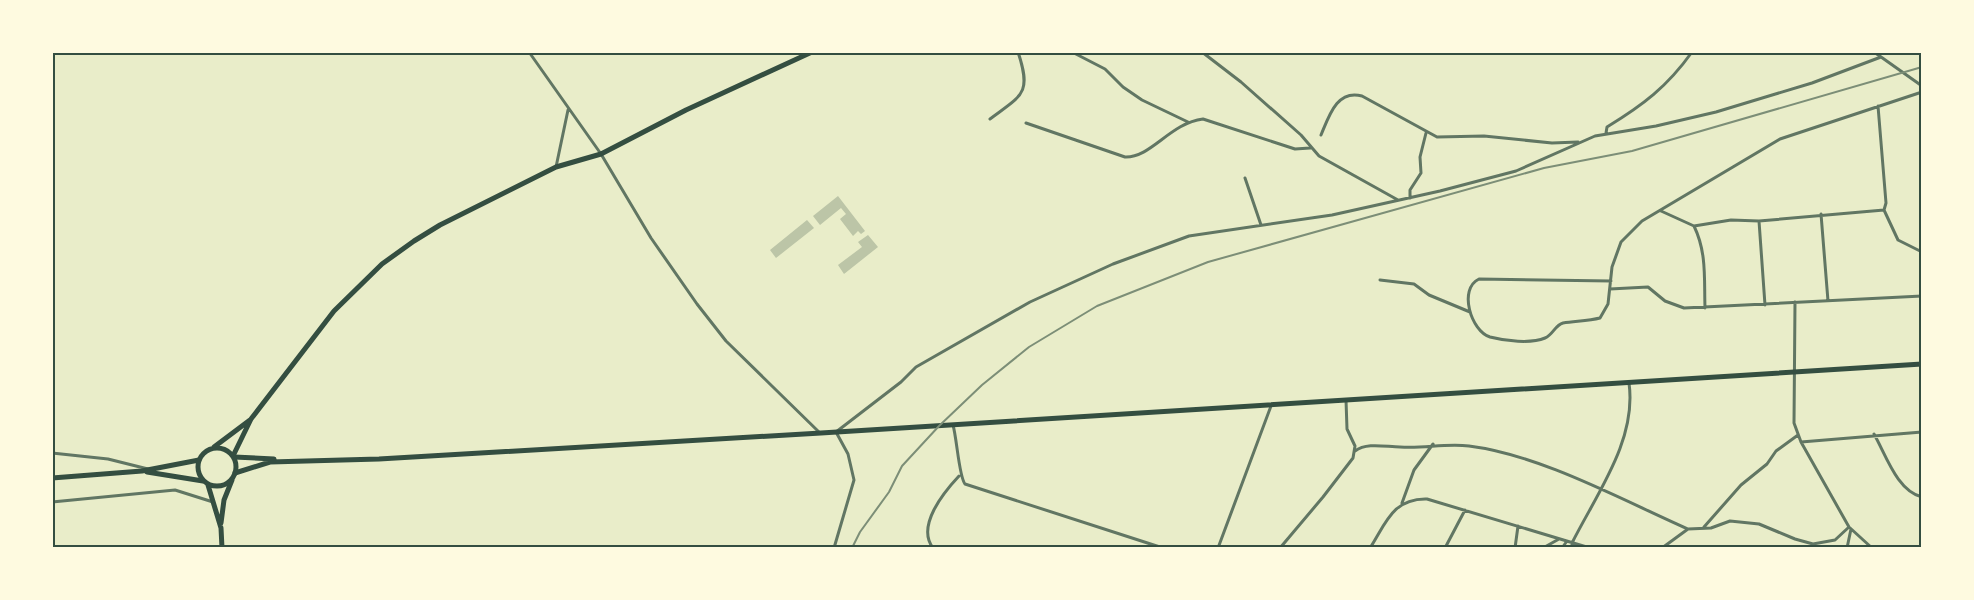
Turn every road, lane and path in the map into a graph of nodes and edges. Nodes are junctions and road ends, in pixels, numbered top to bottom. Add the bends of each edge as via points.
1 (529, 52) edge
2 (812, 52) edge
3 (1018, 52) edge
4 (1072, 52) edge
5 (1202, 52) edge
6 (1692, 52) edge
7 (1874, 52) edge
8 (1881, 57) junction
9 (1922, 86) edge
10 (1922, 92) edge
11 (1878, 106) junction
12 (568, 108) junction
13 (990, 119) dead end
14 (1188, 122) junction
15 (1026, 123) dead end
16 (1426, 132) junction
17 (1606, 133) junction
18 (1321, 135) dead end
19 (1579, 142) junction
20 (1310, 148) junction
21 (601, 154) junction
22 (556, 167) junction
23 (1245, 178) dead end
24 (1410, 198) junction
25 (1400, 201) junction
26 (1884, 210) junction
27 (1661, 211) junction
28 (1821, 214) junction
29 (1759, 221) junction
30 (1261, 225) junction
31 (1694, 226) junction
32 (1922, 252) edge
33 (1380, 280) dead end
34 (1611, 281) junction
35 (1610, 289) junction
36 (1922, 296) edge
37 (1828, 301) junction
38 (1795, 302) junction
39 (1765, 305) junction
40 (1705, 308) junction
41 (1470, 312) junction
42 (1922, 364) edge
43 (1796, 372) junction
44 (1629, 383) junction
45 (1346, 399) junction
46 (1272, 404) junction
47 (251, 419) junction
48 (953, 425) junction
49 (836, 432) junction
50 (1922, 432) edge
51 (820, 434) junction
52 (1874, 434) junction
53 (1798, 435) junction
54 (1802, 442) junction
55 (1434, 444) junction
56 (213, 448) junction
57 (1355, 451) junction
58 (52, 453) edge
59 (233, 457) junction
60 (199, 460) junction
61 (315, 461) junction
62 (150, 470) junction
63 (142, 471) junction
64 (235, 475) junction
65 (959, 476) junction
66 (52, 478) edge
67 (206, 483) junction
68 (1600, 488) junction
69 (1922, 497) edge
70 (52, 502) edge
71 (215, 502) junction
72 (1402, 503) junction
73 (1465, 510) junction
74 (1518, 526) junction
75 (221, 528) junction
76 (1703, 528) junction
77 (1850, 528) junction
78 (1688, 529) junction
79 (1560, 539) junction
80 (1567, 541) junction
81 (1572, 545) edge
82 (1661, 547) edge
83 (222, 548) edge
84 (834, 548) edge
85 (933, 548) edge
86 (1162, 548) edge
87 (1218, 548) edge
88 (1280, 548) edge
89 (1370, 548) edge
90 (1445, 548) edge
91 (1515, 548) edge
92 (1543, 548) edge
93 (1562, 548) edge
94 (1590, 548) edge
95 (1847, 548) edge
96 (1872, 548) edge

1 - 12 street
2 - 21 main road
3 - 13 street via 1025,86 1016,100
4 - 14 street via 1105,69 1142,100
5 - 20 street via 1301,135
6 - 17 street via 1672,79 1645,104 1607,127
7 - 8 street
8 - 9 street
8 - 17 street via 1812,84 1716,112
10 - 11 street
11 - 26 street
11 - 27 street via 1780,139
12 - 21 street
12 - 22 street
14 - 15 street via 1135,157
14 - 20 street via 1203,119 1295,149
16 - 18 street via 1353,93 1339,100
16 - 19 street via 1445,138 1484,136
16 - 24 street via 1421,173 1410,190
17 - 19 street
19 - 24 street via 1516,171
20 - 25 street via 1326,161
21 - 22 main road
21 - 51 street via 697,304 726,341
22 - 47 main road via 440,225 382,264 334,311
23 - 30 street
24 - 25 street
25 - 30 street
26 - 28 street
26 - 32 street via 1898,240
27 - 31 street
27 - 34 street via 1642,221 1621,242
28 - 29 street
28 - 37 street
29 - 31 street via 1731,220
29 - 39 street
30 - 49 street via 1168,242 1030,302 916,367
31 - 40 street via 1703,249
33 - 41 street via 1414,284 1429,295
34 - 35 street
34 - 41 street via 1479,279 1471,288
35 - 40 street via 1648,287 1678,306
35 - 41 street via 1605,313 1600,318 1560,324 1545,338 1516,341 1485,335
36 - 37 street
37 - 38 street
38 - 39 street
38 - 43 street
39 - 40 street
42 - 43 main road
43 - 44 main road
43 - 53 street via 1793,400
44 - 45 main road
44 - 68 street via 1628,429
45 - 46 main road
45 - 57 street via 1347,429
46 - 48 main road
46 - 87 street
47 - 56 main road
47 - 59 main road
48 - 49 main road
48 - 65 street via 959,449
49 - 51 main road
49 - 84 street via 848,454 854,480
50 - 52 street
51 - 61 main road
52 - 54 street
52 - 69 street via 1900,481 1912,495
53 - 54 street
53 - 76 street via 1741,485
54 - 77 street
55 - 57 street via 1401,448 1365,446
55 - 68 street via 1492,450
55 - 72 street via 1414,470
56 - 59 main road via 227,451
56 - 60 main road
57 - 88 street via 1346,469
58 - 62 street via 108,459
59 - 61 main road
59 - 64 main road
60 - 62 main road
60 - 67 main road via 198,471
61 - 64 main road via 270,462
62 - 63 main road
63 - 66 main road
63 - 67 main road
64 - 67 main road via 225,485
64 - 75 main road via 224,500
65 - 85 street via 928,524 926,534
65 - 86 street via 969,486
67 - 71 main road
68 - 78 street
68 - 81 street
70 - 71 street via 175,490
71 - 75 main road
72 - 73 street via 1427,499
72 - 89 street
73 - 74 street
73 - 90 street
74 - 79 street
74 - 91 street
75 - 83 main road
76 - 77 street via 1730,521 1759,524 1819,544 1835,540
76 - 78 street
77 - 95 street
77 - 96 street
78 - 82 street
79 - 80 street
79 - 92 street
80 - 81 street
80 - 93 street
81 - 94 street

